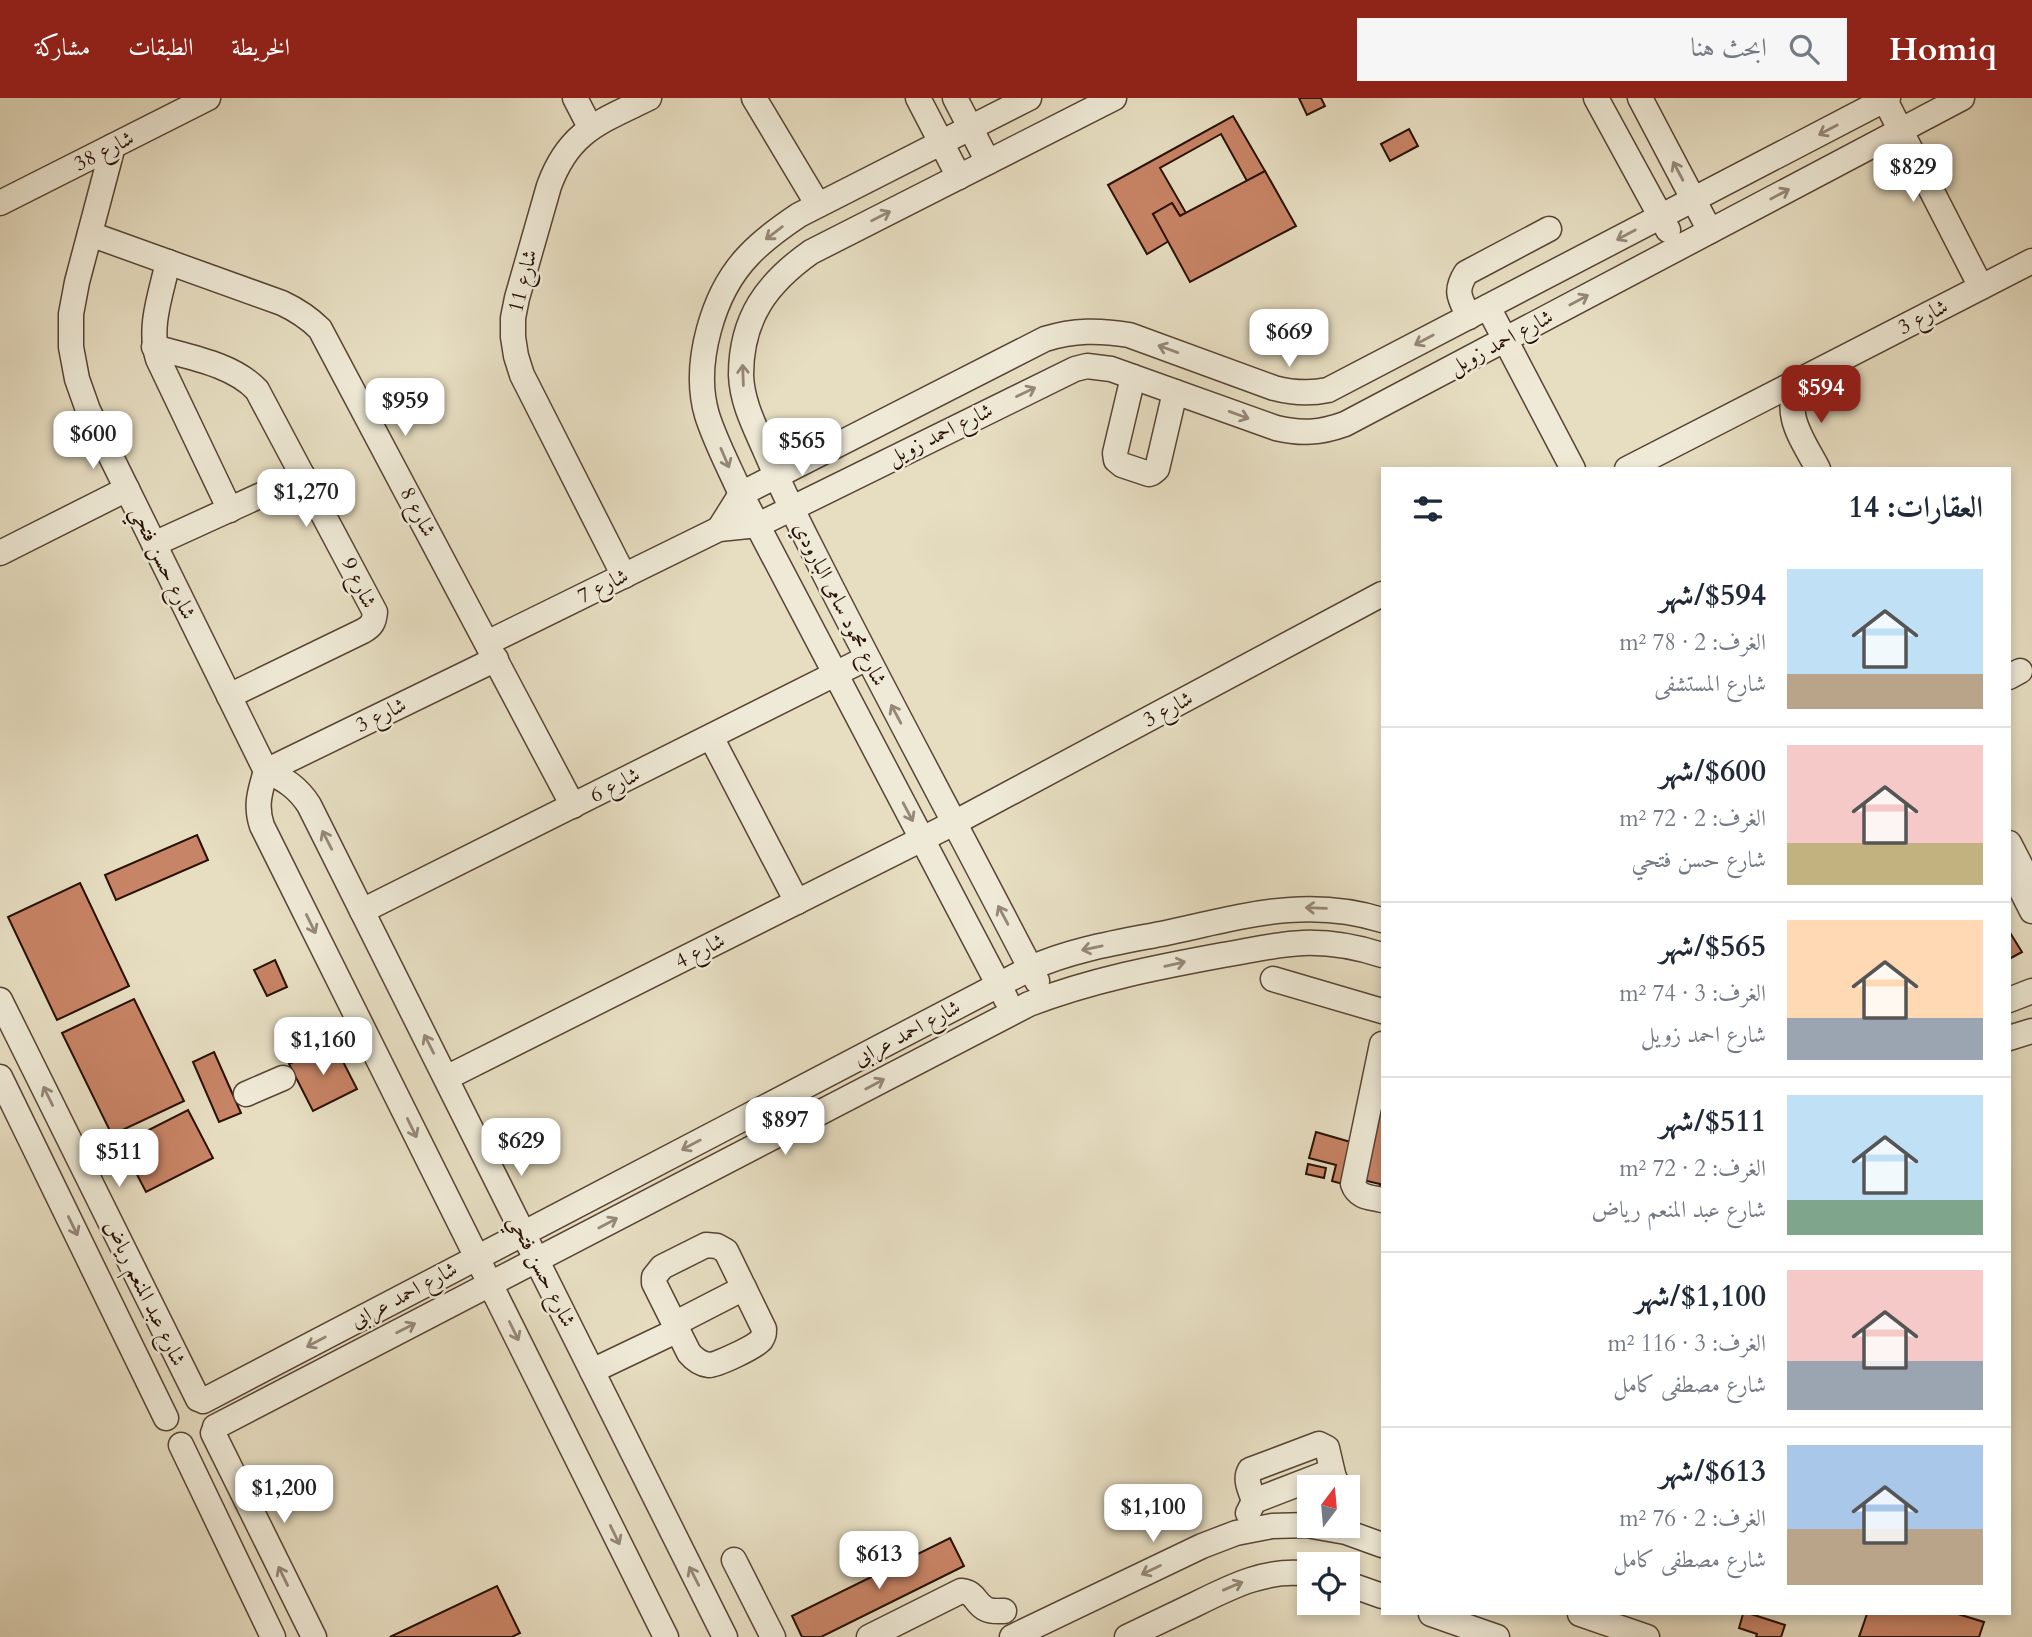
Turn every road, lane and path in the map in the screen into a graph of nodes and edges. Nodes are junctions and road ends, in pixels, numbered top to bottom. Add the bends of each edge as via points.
1 (208, 98) edge
2 (575, 98) edge
3 (649, 98) edge
4 (754, 98) edge
5 (918, 98) edge
6 (955, 98) edge
7 (1029, 98) edge
8 (1114, 98) edge
9 (1597, 98) edge
10 (1640, 98) edge
11 (1962, 98) edge
12 (1886, 99) edge
13 (590, 127) junction
14 (970, 128) junction
15 (1901, 131) junction
16 (941, 143) junction
17 (113, 146) junction
18 (988, 162) junction
19 (959, 177) junction
20 (1693, 200) junction
21 (0, 203) edge
22 (818, 205) junction
23 (1661, 216) junction
24 (1549, 229) dead end
25 (1710, 232) junction
26 (90, 234) junction
27 (1678, 248) junction
28 (2032, 261) edge
29 (168, 262) junction
30 (1981, 287) junction
31 (1479, 312) junction
32 (1505, 340) junction
33 (154, 347) junction
34 (1133, 377) junction
35 (1800, 380) junction
36 (1175, 392) junction
37 (1750, 406) junction
38 (1572, 467) edge
39 (1631, 467) edge
40 (1805, 467) edge
41 (1817, 467) edge
42 (303, 476) junction
43 (776, 476) junction
44 (127, 489) junction
45 (741, 494) junction
46 (791, 508) junction
47 (230, 510) junction
48 (758, 525) junction
49 (719, 529) junction
50 (154, 544) junction
51 (0, 553) edge
52 (624, 576) junction
53 (1381, 596) edge
54 (492, 651) junction
55 (867, 659) junction
56 (835, 675) junction
57 (229, 696) junction
58 (711, 737) junction
59 (266, 771) junction
60 (573, 806) junction
61 (954, 823) junction
62 (922, 839) junction
63 (2011, 847) edge
64 (2011, 870) edge
65 (2032, 887) edge
66 (797, 901) junction
67 (362, 911) junction
68 (2032, 911) edge
69 (1381, 920) edge
70 (1381, 955) edge
71 (1031, 968) junction
72 (1273, 979) dead end
73 (999, 985) junction
74 (2032, 991) edge
75 (1046, 998) junction
76 (2011, 999) edge
77 (0, 1000) edge
78 (1381, 1011) edge
79 (1013, 1012) junction
80 (2032, 1031) edge
81 (2011, 1037) edge
82 (1381, 1049) edge
83 (0, 1077) edge
84 (283, 1078) dead end
85 (446, 1078) junction
86 (246, 1094) dead end
87 (1381, 1200) edge
88 (523, 1233) junction
89 (477, 1257) junction
90 (537, 1261) junction
91 (491, 1285) junction
92 (744, 1288) junction
93 (674, 1324) junction
94 (589, 1365) junction
95 (200, 1400) junction
96 (166, 1418) junction
97 (214, 1430) junction
98 (181, 1445) junction
99 (1335, 1475) edge
100 (1297, 1526) edge
101 (1250, 1530) junction
102 (1360, 1531) edge
103 (1381, 1544) edge
104 (734, 1560) dead end
105 (1297, 1574) edge
106 (1360, 1588) edge
107 (1381, 1596) edge
108 (1004, 1611) dead end
109 (1434, 1615) edge
110 (1590, 1615) edge
111 (1644, 1636) edge
112 (273, 1637) edge
113 (314, 1637) edge
114 (666, 1637) edge
115 (725, 1637) edge
116 (773, 1637) edge
117 (869, 1637) edge
118 (1012, 1637) edge
119 (1127, 1637) edge
120 (1497, 1637) edge

1 - 17 street, شارع 38
2 - 13 street
3 - 13 street, شارع 11
4 - 22 street
5 - 16 street
6 - 14 street
7 - 14 street, شارع محمود سامى البارودي
8 - 18 street, شارع محمود سامى البارودي
9 - 23 street
20 -> 10 street
11 - 15 street, شارع احمد زويل
12 - 15 street
12 -> 20 street, شارع احمد زويل
13 - 52 street, شارع 11 via 556,169 517,298 513,337 522,375
14 - 16 street, شارع محمود سامى البارودي
14 - 18 street
25 -> 15 street, شارع احمد زويل
15 - 30 street
16 - 19 street
16 - 22 street, شارع محمود سامى البارودي
17 - 21 street, شارع 38
17 - 26 street, شارع حسن فتحي
18 - 19 street, شارع محمود سامى البارودي
43 -> 19 street, شارع محمود سامى البارودي via 746,405 741,376 752,317 767,292 787,269 811,252
20 - 23 street, شارع احمد زويل
20 - 25 street
22 -> 45 street, شارع محمود سامى البارودي via 771,233 747,257 727,284 713,315 702,381 706,414
23 - 27 street
23 -> 31 street, شارع احمد زويل
24 - 31 street via 1466,273 1458,294
25 - 27 street, شارع احمد زويل
26 - 29 street, شارع 8
26 - 44 street, شارع حسن فتحي via 77,282 71,347 88,410
32 -> 27 street, شارع احمد زويل
28 - 30 street, شارع 3
29 - 33 street via 154,323
29 - 54 street, شارع 8 via 296,310 320,330
30 - 35 street, شارع 3
31 - 32 street
31 -> 43 street, شارع احمد زويل via 1345,382 1310,393 1274,388 1129,335 1107,331 1062,334
36 -> 32 street, شارع احمد زويل via 1276,428 1311,433 1345,424
32 - 38 street
33 - 42 street, شارع 9 via 228,369 248,381
33 - 47 street
34 - 36 street, شارع احمد زويل
34 - 36 street via 1115,453 1122,466 1149,474 1157,469
46 -> 34 street, شارع احمد زويل via 1075,369 1099,367
35 - 37 street, شارع 3
35 - 41 street via 1792,412
37 - 39 street, شارع 3
37 - 40 street via 1778,419
42 - 47 street
42 - 57 street, شارع 9 via 372,605 374,620 363,631
43 - 45 street, شارع احمد زويل
43 - 46 street, شارع محمود سامى البارودي
44 - 50 street, شارع حسن فتحي
44 - 51 street
45 - 48 street, شارع محمود سامى البارودي
45 - 49 street
46 - 48 street, شارع احمد زويل
46 - 55 street, شارع محمود سامى البارودي
47 - 50 street
48 - 49 street, شارع احمد زويل
48 - 56 street, شارع محمود سامى البارودي
49 - 52 street, شارع 7
50 - 57 street, شارع حسن فتحي
52 - 54 street, شارع 7
53 - 61 street, شارع 3
54 - 59 street, شارع 3
54 - 60 street, شارع 8
55 - 56 street, شارع 6
61 -> 55 street, شارع محمود سامى البارودي
56 - 58 street, شارع 6
56 -> 62 street, شارع محمود سامى البارودي
57 - 59 street, شارع حسن فتحي
58 - 60 street, شارع 6
58 - 66 street
67 -> 59 street, شارع حسن فتحي via 305,798 284,779
59 -> 89 street via 257,808 262,826
60 - 67 street, شارع 6
61 - 62 street, شارع 4
71 -> 61 street, شارع محمود سامى البارودي
62 - 66 street, شارع 4
62 - 73 street, شارع محمود سامى البارودي
63 - 65 street
64 - 68 street
66 - 85 street, شارع 4
85 -> 67 street, شارع حسن فتحي
69 -> 71 street, شارع احمد عرابى via 1330,909 1273,911 1084,950
75 -> 70 street, شارع احمد عرابى via 1182,962 1279,945 1327,944
71 - 73 street, شارع احمد عرابى
71 - 75 street, شارع محمود سامى البارودي
72 - 78 street
73 - 79 street, شارع محمود سامى البارودي
73 -> 88 street, شارع احمد عرابى
74 - 76 street
75 - 79 street, شارع احمد عرابى
95 -> 77 street, شارع عبد المنعم رياض
90 -> 79 street, شارع احمد عرابى
80 - 81 street
82 - 87 street via 1353,1184 1362,1196
83 -> 96 street, شارع عبد المنعم رياض
84 - 86 street
85 - 88 street, شارع حسن فتحي
88 - 89 street, شارع احمد عرابى
88 - 90 street, شارع حسن فتحي
89 - 91 street
89 -> 95 street, شارع احمد عرابى
90 - 91 street, شارع احمد عرابى
90 - 94 street, شارع حسن فتحي
97 -> 91 street, شارع احمد عرابى
91 -> 114 street
92 - 93 street
92 - 93 street via 764,1329 755,1344 707,1365 694,1359
92 - 93 street via 726,1251 717,1246 706,1245 662,1267 654,1283
93 - 94 street
115 -> 94 street, شارع حسن فتحي
95 - 96 street via 181,1399
95 - 97 street via 213,1412
96 - 98 street via 168,1434
97 - 98 street via 199,1446
113 -> 97 street
98 - 112 street
99 - 101 street via 1327,1448 1319,1444 1250,1470 1247,1478 1254,1501 1247,1515
100 - 101 street
101 -> 118 street via 1202,1546
102 - 103 street
104 - 116 street
119 -> 105 street via 1236,1584
106 - 107 street
108 - 117 street via 986,1609 961,1591
109 - 120 street
110 - 111 street

